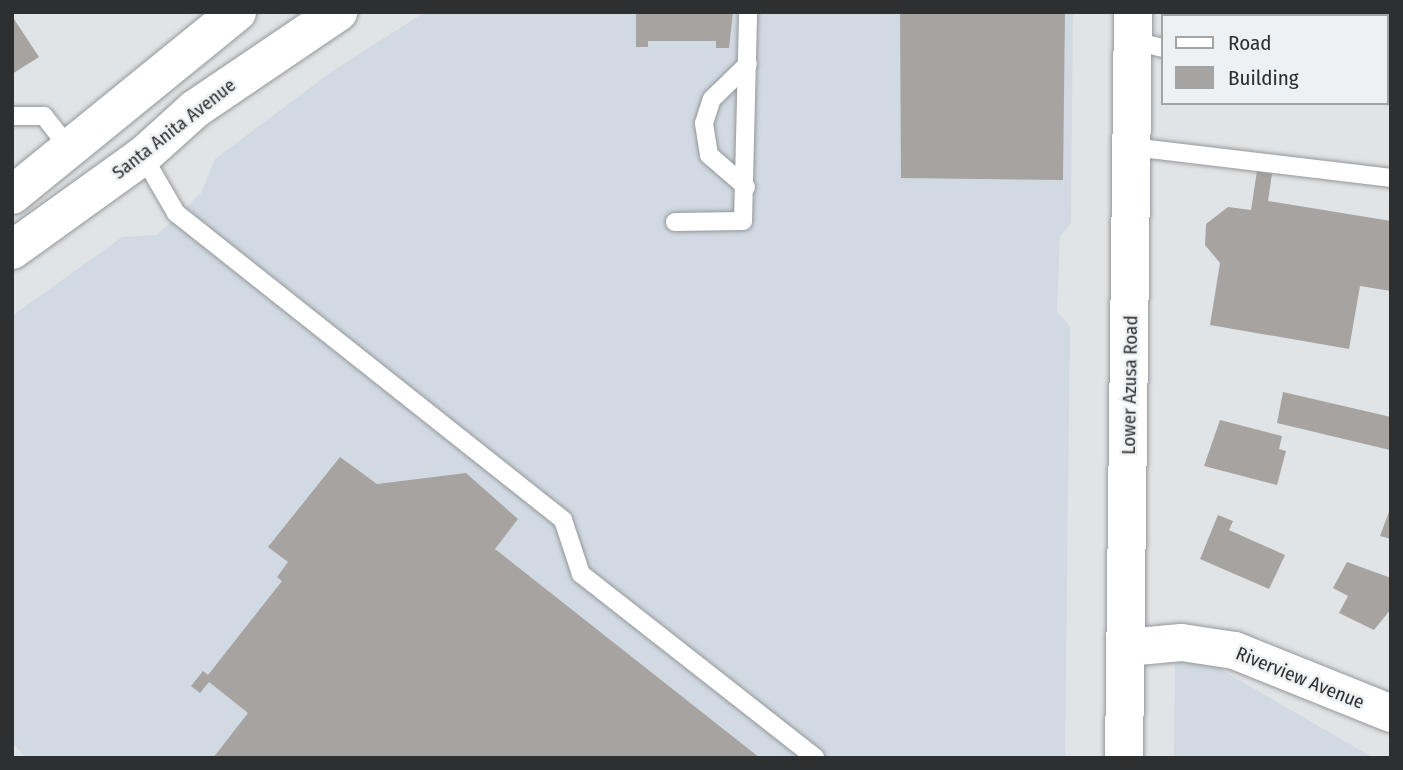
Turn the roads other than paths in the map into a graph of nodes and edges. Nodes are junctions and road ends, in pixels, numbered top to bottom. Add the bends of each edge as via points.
1 (338, 12) edge
2 (748, 12) edge
3 (235, 14) edge
4 (1143, 34) edge
5 (748, 64) junction
6 (15, 114) edge
7 (1132, 147) junction
8 (69, 148) junction
9 (142, 156) junction
10 (1391, 178) edge
11 (746, 187) junction
12 (12, 195) edge
13 (675, 222) dead end
14 (12, 250) edge
15 (1126, 647) junction
16 (1391, 713) edge
17 (816, 758) edge
18 (1124, 758) edge

1 - 9 main road, Santa Anita Avenue via 195,109
2 - 5 lane
3 - 8 main road
3 - 9 main road via 218,49 154,112
4 - 7 main road, Lower Azusa Road
5 - 11 lane
5 - 11 lane via 712,99 704,123 709,155
6 - 8 lane via 44,116
7 - 10 lane
7 - 15 main road, Lower Azusa Road
8 - 12 main road
9 - 14 main road, Santa Anita Avenue
9 - 17 lane via 175,212 563,520 580,574
11 - 13 lane via 743,222
15 - 16 street, Riverview Avenue via 1181,642 1234,650
15 - 18 main road, Lower Azusa Road

